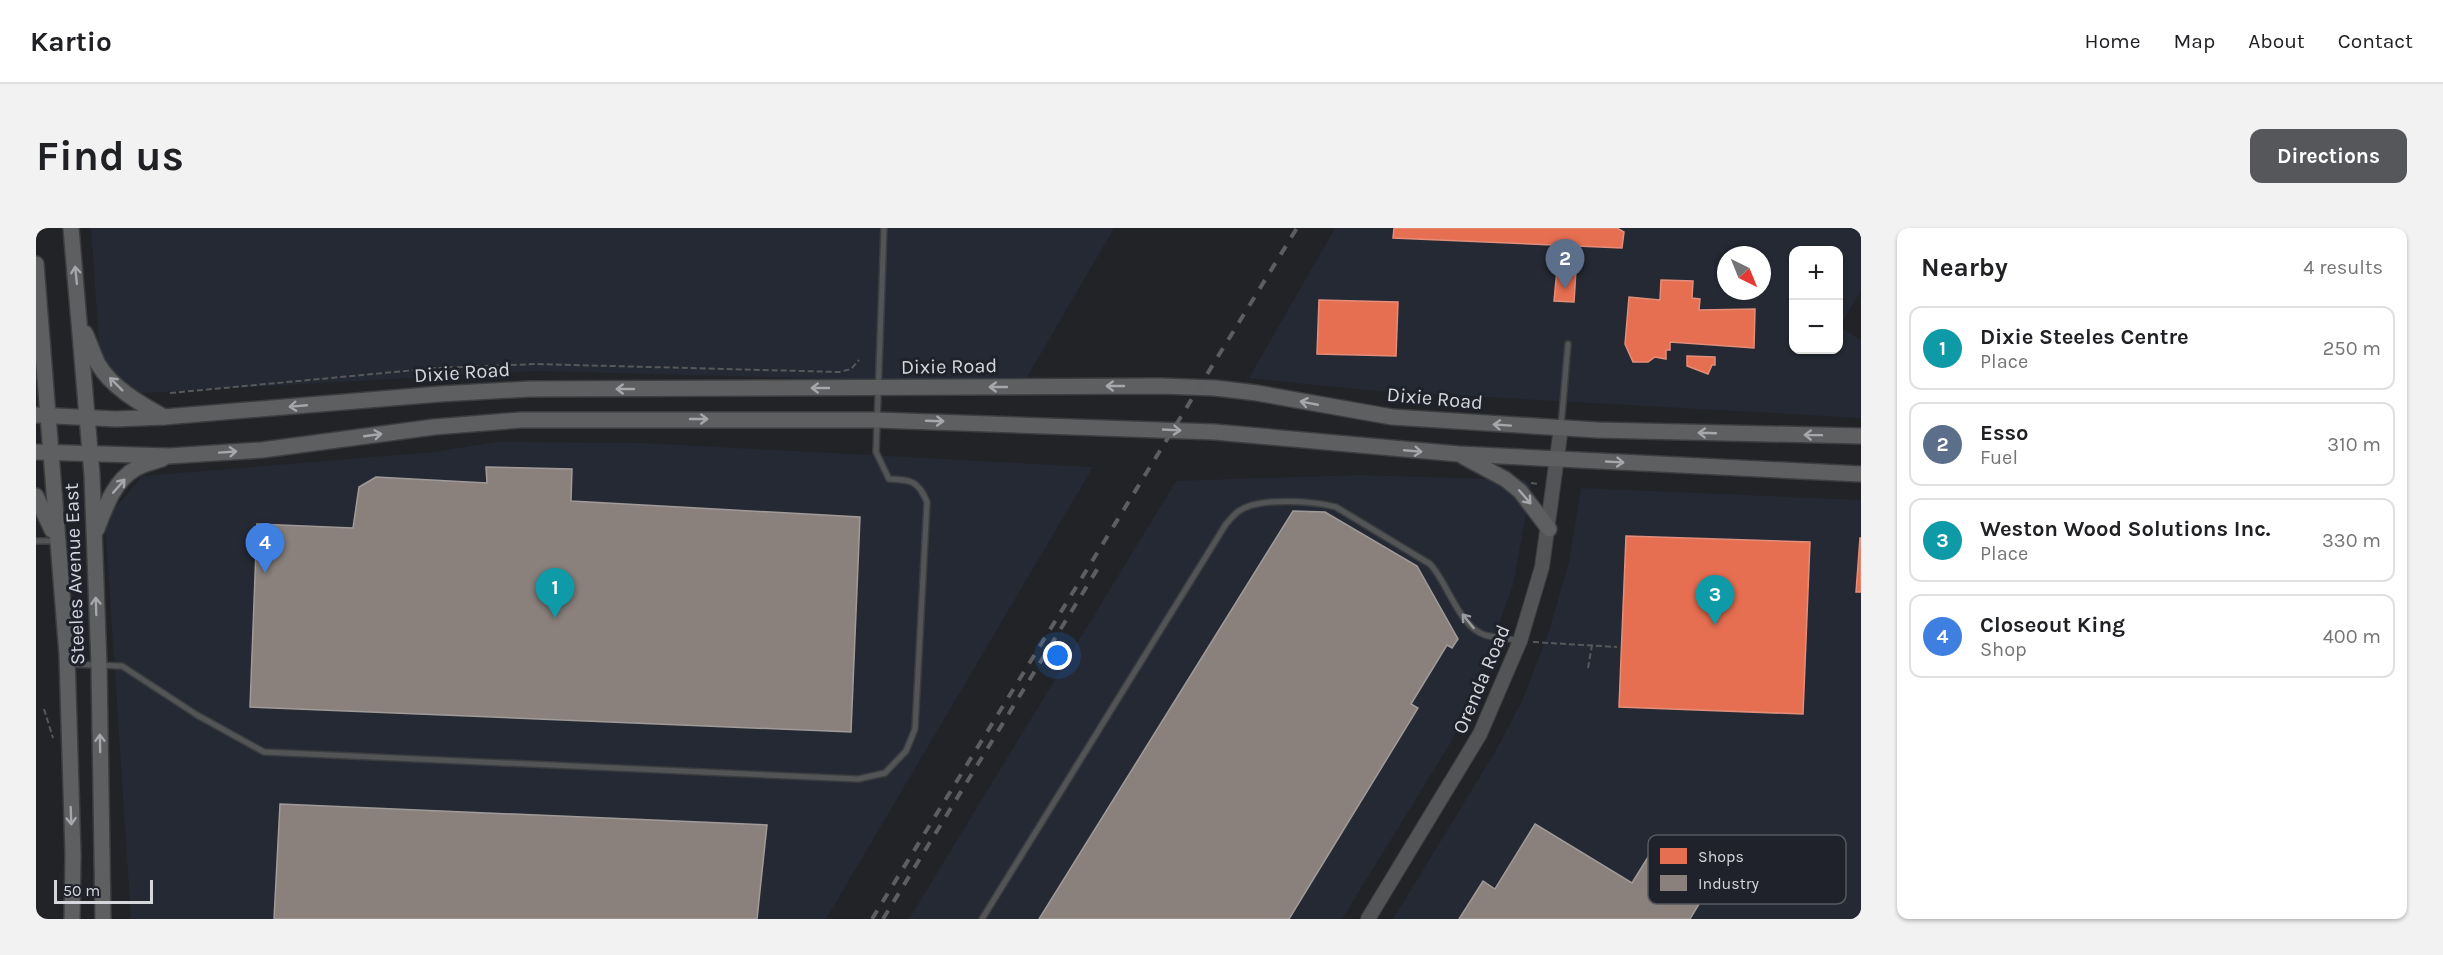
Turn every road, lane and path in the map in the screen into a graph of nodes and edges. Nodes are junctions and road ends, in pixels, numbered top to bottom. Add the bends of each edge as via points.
1 (71, 228) edge
2 (885, 228) edge
3 (36, 264) edge
4 (41, 322) junction
5 (81, 322) junction
6 (1568, 344) dead end
7 (36, 345) edge
8 (859, 360) dead end
9 (878, 388) junction
10 (170, 393) dead end
11 (42, 416) edge
12 (164, 417) junction
13 (87, 418) junction
14 (876, 420) junction
15 (1561, 428) junction
16 (1861, 436) edge
17 (44, 453) edge
18 (90, 454) junction
19 (1459, 454) junction
20 (169, 456) junction
21 (1557, 459) junction
22 (1861, 474) edge
23 (36, 496) edge
24 (1549, 529) junction
25 (93, 538) junction
26 (36, 541) edge
27 (57, 541) junction
28 (1520, 641) junction
29 (1592, 645) junction
30 (1617, 647) dead end
31 (67, 664) junction
32 (99, 665) junction
33 (1588, 668) dead end
34 (44, 709) dead end
35 (53, 738) dead end
36 (72, 919) edge
37 (103, 919) edge
38 (982, 919) edge
39 (1368, 919) edge

5 -> 1 main road, Steeles Avenue East
2 - 9 lane
3 - 4 main road, Steeles Avenue East
4 - 7 main road
4 - 11 main road, Steeles Avenue East
12 -> 5 main road via 130,397 99,365
5 - 13 main road, Steeles Avenue East
6 - 15 lane
8 - 10 path via 851,369 839,372 536,364 437,368
9 -> 12 main road, Dixie Road via 530,389
9 - 14 lane
15 -> 9 main road, Dixie Road via 1392,417 1215,388
11 - 13 main road, Dixie Road
11 - 17 main road, Steeles Avenue East
12 - 13 main road, Dixie Road
13 - 18 main road, Steeles Avenue East
14 -> 19 main road via 1215,432
20 -> 14 main road via 262,450 434,427 521,420
14 - 32 lane via 876,452 889,479 910,480 922,490 927,502 915,729 906,751 885,773 858,779 264,752 187,709 122,666
16 -> 15 main road, Dixie Road
15 - 21 street, Orenda Road
17 - 18 main road
17 - 27 main road, Steeles Avenue East
18 - 20 main road
18 - 25 main road, Steeles Avenue East
19 - 21 main road
19 -> 24 main road via 1520,491
25 -> 20 main road via 108,499 120,484 134,470
21 -> 22 main road
21 - 24 street, Orenda Road
23 - 27 main road
24 - 28 street, Orenda Road
32 -> 25 main road, Steeles Avenue East
26 - 27 lane
27 - 31 main road, Steeles Avenue East
28 - 29 path
28 -> 38 lane via 1473,629 1430,564 1336,507 1320,503 1257,503 1239,510 1226,524
28 - 39 street, Orenda Road via 1480,734
29 - 30 path
29 - 33 path
31 - 32 lane
31 -> 36 main road, Steeles Avenue East
37 -> 32 main road, Steeles Avenue East
34 - 35 path

